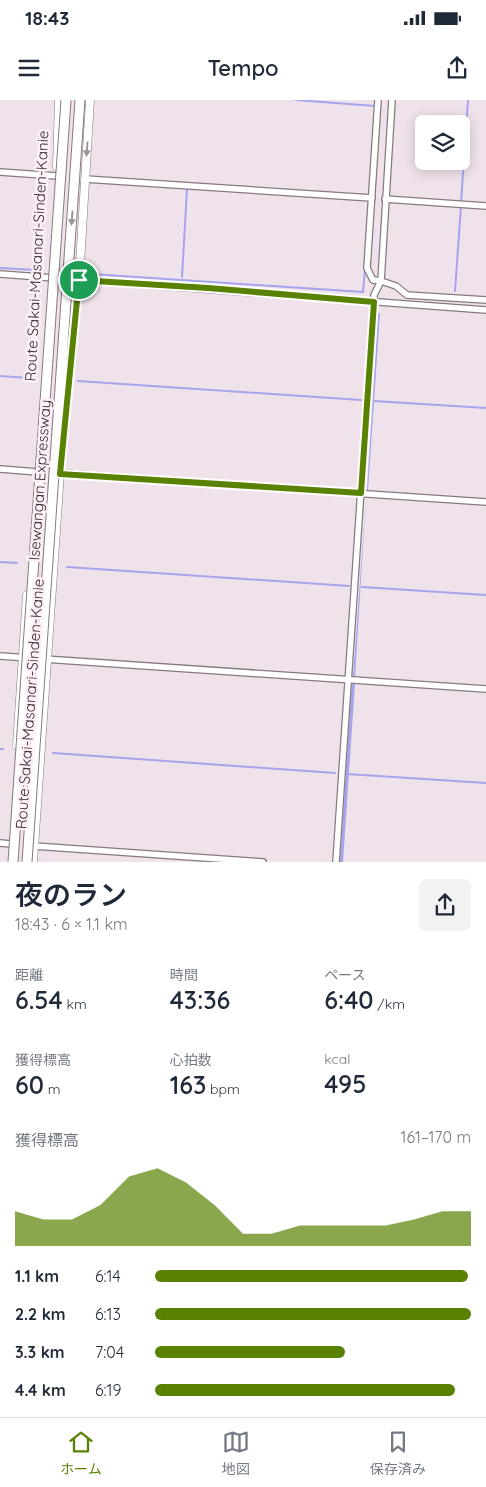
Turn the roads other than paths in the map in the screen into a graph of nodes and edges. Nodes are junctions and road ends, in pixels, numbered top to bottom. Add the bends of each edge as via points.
1 (59, 100) edge
2 (66, 100) edge
3 (80, 100) edge
4 (90, 100) edge
5 (378, 100) edge
6 (392, 100) edge
7 (0, 172) edge
8 (57, 176) junction
9 (85, 179) junction
10 (372, 198) junction
11 (386, 199) junction
12 (486, 206) edge
13 (0, 274) edge
14 (51, 278) junction
15 (79, 280) junction
16 (381, 282) junction
17 (486, 300) edge
18 (374, 302) junction
19 (486, 310) edge
20 (0, 469) edge
21 (38, 472) junction
22 (60, 474) junction
23 (361, 493) junction
24 (486, 502) edge
25 (0, 656) edge
26 (22, 657) junction
27 (48, 659) junction
28 (348, 680) junction
29 (486, 689) edge
30 (0, 843) edge
31 (11, 844) junction
32 (34, 846) junction
33 (12, 862) edge
34 (27, 862) edge
35 (33, 862) edge
36 (263, 862) edge
37 (336, 862) edge

1 - 8 main road, Route Sakai-Masanari-Sinden-Kanie
2 - 33 highway, Isewangan Expressway, bridge
3 -> 34 highway, Isewangan Expressway, bridge
4 -> 9 main road, Route Sakai-Masanari-Sinden-Kanie
5 - 10 street
6 - 11 street
7 - 8 street
8 - 14 main road, Route Sakai-Masanari-Sinden-Kanie
9 - 10 street
9 - 15 main road, Route Sakai-Masanari-Sinden-Kanie
10 - 16 street via 367,268 373,280
11 - 12 street
11 - 16 street
13 - 14 street
14 - 15 street
14 - 21 main road, Route Sakai-Masanari-Sinden-Kanie
15 - 18 street
15 - 22 main road, Route Sakai-Masanari-Sinden-Kanie
16 - 17 street via 396,286 407,295
16 - 18 street
18 - 19 street
18 - 23 street
20 - 21 street
21 - 26 main road, Route Sakai-Masanari-Sinden-Kanie
22 - 23 street
22 - 27 main road, Route Sakai-Masanari-Sinden-Kanie
23 - 24 street
23 - 28 street
25 - 26 street
26 - 27 street
26 - 31 main road, Route Sakai-Masanari-Sinden-Kanie
27 - 28 street
27 - 32 main road, Route Sakai-Masanari-Sinden-Kanie
28 - 29 street
28 - 37 street
30 - 31 street
31 - 33 main road, Route Sakai-Masanari-Sinden-Kanie
32 - 35 main road, Route Sakai-Masanari-Sinden-Kanie
32 - 36 street

